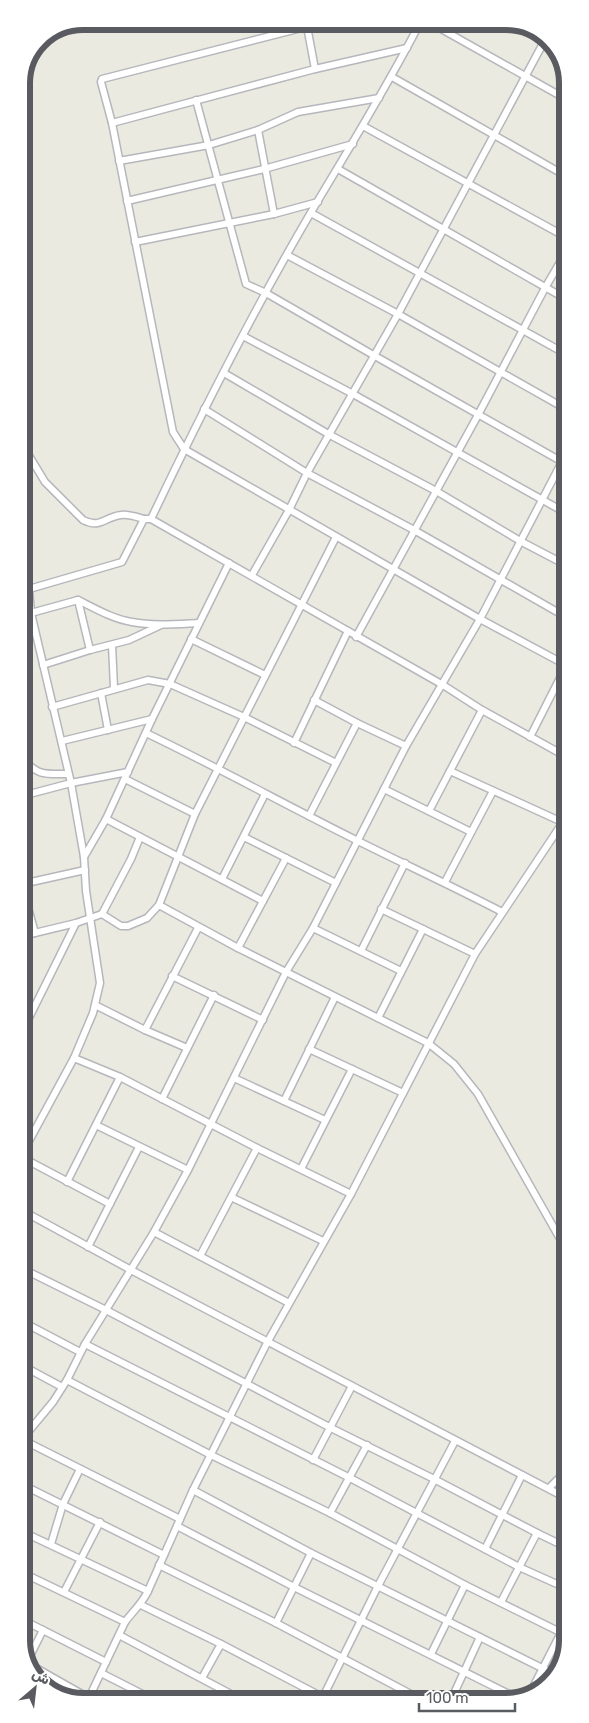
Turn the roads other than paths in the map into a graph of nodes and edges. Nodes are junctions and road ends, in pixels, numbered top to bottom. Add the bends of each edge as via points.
1 (284, 30) edge
2 (308, 30) edge
3 (416, 30) edge
4 (443, 30) edge
5 (542, 45) edge
6 (407, 48) junction
7 (315, 69) junction
8 (524, 76) junction
9 (392, 77) junction
10 (559, 95) edge
11 (379, 98) junction
12 (196, 100) junction
13 (112, 123) junction
14 (363, 126) junction
15 (258, 130) junction
16 (494, 136) junction
17 (209, 144) junction
18 (353, 144) junction
19 (119, 161) junction
20 (264, 169) junction
21 (338, 169) junction
22 (559, 172) edge
23 (217, 180) junction
24 (469, 183) junction
25 (127, 201) junction
26 (318, 202) junction
27 (311, 213) junction
28 (274, 214) junction
29 (229, 222) junction
30 (442, 229) junction
31 (559, 233) edge
32 (135, 242) junction
33 (287, 254) junction
34 (559, 264) edge
35 (420, 272) junction
36 (545, 288) junction
37 (266, 293) junction
38 (559, 295) edge
39 (398, 314) junction
40 (522, 330) junction
41 (243, 336) junction
42 (559, 350) edge
43 (375, 356) junction
44 (224, 373) junction
45 (500, 373) junction
46 (353, 394) junction
47 (559, 405) edge
48 (204, 409) junction
49 (478, 415) junction
50 (330, 436) junction
51 (184, 450) junction
52 (457, 453) junction
53 (30, 457) edge
54 (559, 460) edge
55 (559, 472) edge
56 (307, 473) junction
57 (436, 491) junction
58 (543, 500) junction
59 (559, 509) edge
60 (289, 510) junction
61 (148, 519) junction
62 (414, 530) junction
63 (336, 538) junction
64 (522, 542) junction
65 (559, 561) edge
66 (229, 563) junction
67 (393, 570) junction
68 (252, 575) junction
69 (500, 580) junction
70 (30, 588) edge
71 (78, 600) junction
72 (301, 604) junction
73 (30, 605) edge
74 (31, 613) junction
75 (559, 613) edge
76 (480, 619) junction
77 (162, 624) junction
78 (199, 624) junction
79 (348, 631) junction
80 (356, 637) junction
81 (191, 640) junction
82 (112, 645) junction
83 (90, 650) junction
84 (559, 662) edge
85 (43, 665) junction
86 (265, 675) junction
87 (559, 680) edge
88 (170, 684) junction
89 (443, 685) junction
90 (114, 688) junction
91 (101, 693) junction
92 (314, 700) junction
93 (52, 706) junction
94 (482, 710) junction
95 (244, 717) junction
96 (152, 719) junction
97 (357, 723) junction
98 (108, 730) junction
99 (146, 733) junction
100 (530, 737) junction
101 (62, 741) junction
102 (294, 743) junction
103 (406, 746) junction
104 (559, 753) edge
105 (336, 763) junction
106 (30, 767) edge
107 (218, 768) junction
108 (128, 772) junction
109 (450, 772) junction
110 (68, 774) junction
111 (125, 779) junction
112 (71, 783) junction
113 (384, 789) junction
114 (493, 791) junction
115 (30, 794) edge
116 (265, 794) junction
117 (429, 811) junction
118 (196, 814) junction
119 (309, 816) junction
120 (106, 819) junction
121 (559, 821) edge
122 (559, 826) edge
123 (471, 832) junction
124 (244, 837) junction
125 (140, 838) junction
126 (358, 841) junction
127 (84, 857) junction
128 (179, 857) junction
129 (286, 858) junction
130 (404, 863) junction
131 (85, 870) junction
132 (222, 878) junction
133 (445, 882) junction
134 (30, 883) edge
135 (336, 883) junction
136 (263, 901) junction
137 (159, 905) junction
138 (381, 909) junction
139 (502, 912) junction
140 (102, 914) junction
141 (30, 915) edge
142 (91, 918) junction
143 (76, 923) junction
144 (198, 928) junction
145 (313, 928) junction
146 (423, 929) junction
147 (35, 933) junction
148 (30, 934) edge
149 (238, 948) junction
150 (360, 951) junction
151 (475, 954) junction
152 (401, 971) junction
153 (286, 972) junction
154 (172, 976) junction
155 (214, 996) junction
156 (335, 997) junction
157 (94, 1005) junction
158 (30, 1014) edge
159 (378, 1018) junction
160 (263, 1020) junction
161 (145, 1030) junction
162 (428, 1043) junction
163 (187, 1048) junction
164 (310, 1049) junction
165 (74, 1058) junction
166 (352, 1068) junction
167 (120, 1077) junction
168 (234, 1078) junction
169 (403, 1093) junction
170 (162, 1099) junction
171 (284, 1101) junction
172 (325, 1120) junction
173 (210, 1124) junction
174 (96, 1125) junction
175 (30, 1139) edge
176 (139, 1147) junction
177 (258, 1148) junction
178 (30, 1162) edge
179 (301, 1169) junction
180 (188, 1170) junction
181 (67, 1182) junction
182 (351, 1194) junction
183 (232, 1198) junction
184 (110, 1204) junction
185 (30, 1215) edge
186 (154, 1232) junction
187 (559, 1238) edge
188 (323, 1241) junction
189 (88, 1247) junction
190 (200, 1256) junction
191 (131, 1270) junction
192 (30, 1272) edge
193 (289, 1302) junction
194 (106, 1310) junction
195 (30, 1326) edge
196 (268, 1341) junction
197 (85, 1344) junction
198 (80, 1352) junction
199 (30, 1370) edge
200 (67, 1380) junction
201 (246, 1383) junction
202 (352, 1386) junction
203 (62, 1387) junction
204 (230, 1418) junction
205 (331, 1428) junction
206 (30, 1430) edge
207 (455, 1441) junction
208 (30, 1443) edge
209 (367, 1445) junction
210 (211, 1455) junction
211 (313, 1460) junction
212 (80, 1469) junction
213 (522, 1475) junction
214 (350, 1478) junction
215 (559, 1478) edge
216 (434, 1479) junction
217 (549, 1488) junction
218 (30, 1489) edge
219 (193, 1490) junction
220 (559, 1494) edge
221 (63, 1504) junction
222 (330, 1513) junction
223 (416, 1514) junction
224 (502, 1514) junction
225 (180, 1519) junction
226 (100, 1522) junction
227 (177, 1526) junction
228 (537, 1534) junction
229 (30, 1535) edge
230 (50, 1544) junction
231 (559, 1544) edge
232 (398, 1549) junction
233 (485, 1549) junction
234 (311, 1553) junction
235 (164, 1555) junction
236 (81, 1560) junction
237 (160, 1565) junction
238 (519, 1567) junction
239 (30, 1576) edge
240 (465, 1585) junction
241 (378, 1586) junction
242 (559, 1586) edge
243 (294, 1587) junction
244 (148, 1591) junction
245 (64, 1592) junction
246 (501, 1602) junction
247 (141, 1605) junction
248 (362, 1620) junction
249 (447, 1620) junction
250 (125, 1622) junction
251 (276, 1623) junction
252 (30, 1624) edge
253 (43, 1630) junction
254 (559, 1631) edge
255 (559, 1634) edge
256 (119, 1635) junction
257 (480, 1638) junction
258 (221, 1644) junction
259 (32, 1654) edge
260 (431, 1654) junction
261 (342, 1657) junction
262 (106, 1662) junction
263 (543, 1669) junction
264 (464, 1670) junction
265 (548, 1671) edge
266 (101, 1673) junction
267 (202, 1678) junction
268 (60, 1683) edge
269 (535, 1684) edge
270 (76, 1692) edge
271 (91, 1693) edge
272 (140, 1693) edge
273 (228, 1693) edge
274 (311, 1693) edge
275 (325, 1693) edge
276 (401, 1693) edge
277 (453, 1693) edge
278 (508, 1693) edge

1 - 13 street via 104,78 101,82
2 - 7 street
3 - 6 street
4 - 8 street
5 - 8 street
6 - 7 street
6 - 9 street
7 - 12 street
8 - 10 street
8 - 16 street
9 - 11 street
9 - 16 street
11 - 14 street
11 - 15 street via 298,112
12 - 13 street
12 - 17 street
13 - 19 street
14 - 18 street
14 - 24 street
15 - 17 street
15 - 20 street
16 - 22 street
16 - 24 street
17 - 19 street
17 - 23 street
18 - 20 street
18 - 21 street
19 - 25 street
20 - 23 street
20 - 28 street
21 - 26 street
21 - 30 street
23 - 25 street
23 - 29 street
24 - 30 street
24 - 31 street
25 - 32 street
26 - 27 street
26 - 28 street
27 - 33 street
27 - 35 street
28 - 29 street
29 - 32 street
29 - 37 street via 246,284
30 - 35 street
30 - 36 street
32 - 51 street via 173,432
33 - 37 street
33 - 39 street
34 - 36 street
35 - 39 street
35 - 40 street
36 - 38 street
36 - 40 street
37 - 41 street
37 - 43 street
39 - 43 street
39 - 45 street
40 - 42 street
40 - 45 street
41 - 44 street
41 - 46 street
43 - 46 street
43 - 49 street
44 - 48 street
44 - 50 street
45 - 47 street
45 - 49 street
46 - 50 street
46 - 52 street
48 - 51 street
48 - 56 street
49 - 52 street
49 - 54 street
50 - 56 street
50 - 57 street
51 - 60 street
51 - 61 street
52 - 57 street
52 - 58 street
53 - 61 street via 45,482 83,520 98,524 123,515
55 - 58 street
56 - 60 street
56 - 62 street
57 - 62 street
57 - 64 street
58 - 59 street
58 - 64 street
60 - 63 street
60 - 68 street
61 - 66 street
61 - 70 street via 122,562
62 - 67 street
62 - 69 street
63 - 67 street
63 - 72 street
64 - 65 street
64 - 69 street
66 - 68 street
66 - 78 street
67 - 76 street
67 - 80 street
68 - 72 street
69 - 75 street
69 - 76 street
71 - 74 street
71 - 77 street via 106,615 133,622
71 - 83 street
72 - 79 street
72 - 86 street
73 - 74 street
74 - 85 street
76 - 84 street
76 - 89 street
77 - 78 street
77 - 82 street
78 - 81 street
79 - 80 street
79 - 92 street
80 - 89 street
81 - 86 street
81 - 88 street
82 - 83 street
82 - 90 street
83 - 85 street
85 - 93 street
86 - 95 street
87 - 100 street
88 - 90 street via 148,680
88 - 95 street
88 - 96 street
89 - 94 street
89 - 103 street
90 - 91 street
91 - 93 street
91 - 98 street
92 - 97 street
92 - 102 street
93 - 101 street
94 - 100 street
94 - 109 street
95 - 102 street
95 - 107 street
96 - 98 street
96 - 99 street
97 - 103 street
97 - 105 street
98 - 101 street
99 - 107 street
99 - 108 street
100 - 104 street
101 - 110 street
102 - 105 street
103 - 113 street
105 - 119 street
106 - 110 street via 38,773
107 - 116 street
107 - 118 street
108 - 111 street
108 - 112 street
109 - 114 street
109 - 117 street
110 - 112 street
111 - 118 street
111 - 120 street
112 - 115 street
112 - 127 street
113 - 117 street
113 - 126 street
114 - 121 street
114 - 123 street
116 - 119 street
116 - 124 street
117 - 123 street
118 - 128 street
119 - 126 street
120 - 125 street
120 - 127 street
122 - 139 street
123 - 133 street
124 - 129 street
124 - 132 street
125 - 128 street
125 - 140 street
126 - 130 street
126 - 135 street
127 - 131 street
128 - 132 street
128 - 137 street
129 - 135 street
129 - 136 street
130 - 133 street
130 - 138 street
131 - 134 street
131 - 142 street
132 - 136 street
133 - 139 street
135 - 145 street
136 - 149 street
137 - 140 street via 148,918 128,926 121,926
137 - 144 street
138 - 146 street
138 - 150 street
139 - 151 street
140 - 142 street
141 - 147 street
142 - 143 street
142 - 157 street via 100,977
143 - 147 street
143 - 158 street
144 - 149 street
144 - 154 street
145 - 150 street
145 - 153 street
146 - 151 street
146 - 152 street
147 - 148 street
149 - 153 street
150 - 152 street
151 - 162 street
152 - 159 street
153 - 156 street
153 - 160 street
154 - 155 street
154 - 161 street
155 - 160 street
155 - 163 street
156 - 159 street
156 - 164 street
157 - 161 street
157 - 165 street
159 - 162 street
160 - 168 street
161 - 163 street
162 - 169 street
162 - 187 street via 454,1064 478,1094
163 - 170 street
164 - 166 street
164 - 171 street
165 - 167 street
165 - 175 street
166 - 169 street
166 - 172 street
167 - 170 street
167 - 174 street
168 - 171 street
168 - 173 street
169 - 182 street
170 - 173 street
171 - 172 street
172 - 179 street
173 - 177 street
173 - 180 street
174 - 176 street
174 - 181 street
176 - 180 street
176 - 184 street
177 - 179 street
177 - 183 street
178 - 181 street
179 - 182 street
180 - 186 street
181 - 184 street
182 - 188 street
183 - 188 street
183 - 190 street
184 - 189 street
185 - 189 street
186 - 190 street
186 - 191 street
188 - 193 street
189 - 191 street
190 - 193 street
191 - 194 street
191 - 196 street
192 - 194 street
193 - 196 street
194 - 197 street
194 - 201 street
195 - 198 street
196 - 201 street
196 - 202 street
197 - 198 street
197 - 204 street
198 - 200 street
199 - 203 street
200 - 203 street
200 - 210 street
201 - 204 street
201 - 205 street
202 - 205 street
202 - 207 street
203 - 206 street
204 - 210 street
204 - 211 street
205 - 209 street
205 - 211 street
207 - 213 street
207 - 216 street
208 - 212 street
209 - 214 street
209 - 216 street
210 - 219 street
210 - 222 street
211 - 214 street
212 - 221 street
212 - 225 street
213 - 217 street
213 - 224 street
214 - 222 street
214 - 223 street
215 - 217 street
216 - 223 street
216 - 224 street
217 - 220 street
218 - 221 street
219 - 225 street
219 - 234 street
221 - 226 street
221 - 230 street
222 - 232 street
223 - 232 street
223 - 233 street
224 - 228 street
224 - 233 street
225 - 227 street
226 - 235 street
226 - 236 street
227 - 235 street
227 - 243 street
228 - 231 street
228 - 238 street
229 - 230 street
230 - 236 street
232 - 240 street
232 - 241 street
233 - 238 street
234 - 241 street
234 - 243 street
235 - 237 street
236 - 244 street
236 - 245 street
237 - 244 street
237 - 251 street
238 - 242 street
238 - 246 street
239 - 245 street
240 - 246 street
240 - 249 street
241 - 248 street
241 - 249 street
243 - 248 street
243 - 251 street
244 - 247 street
245 - 250 street
246 - 254 street
247 - 250 street
247 - 258 street
248 - 260 street
248 - 261 street
249 - 257 street
249 - 260 street
250 - 256 street
251 - 261 street
252 - 253 street
253 - 259 street
253 - 262 street
255 - 263 street
256 - 262 street
256 - 267 street
257 - 263 street
257 - 264 street
258 - 267 street
258 - 274 street
260 - 264 street
261 - 275 street
261 - 276 street
262 - 266 street
263 - 265 street
263 - 269 street
264 - 277 street
264 - 278 street
266 - 271 street
266 - 272 street
267 - 273 street
268 - 270 street

